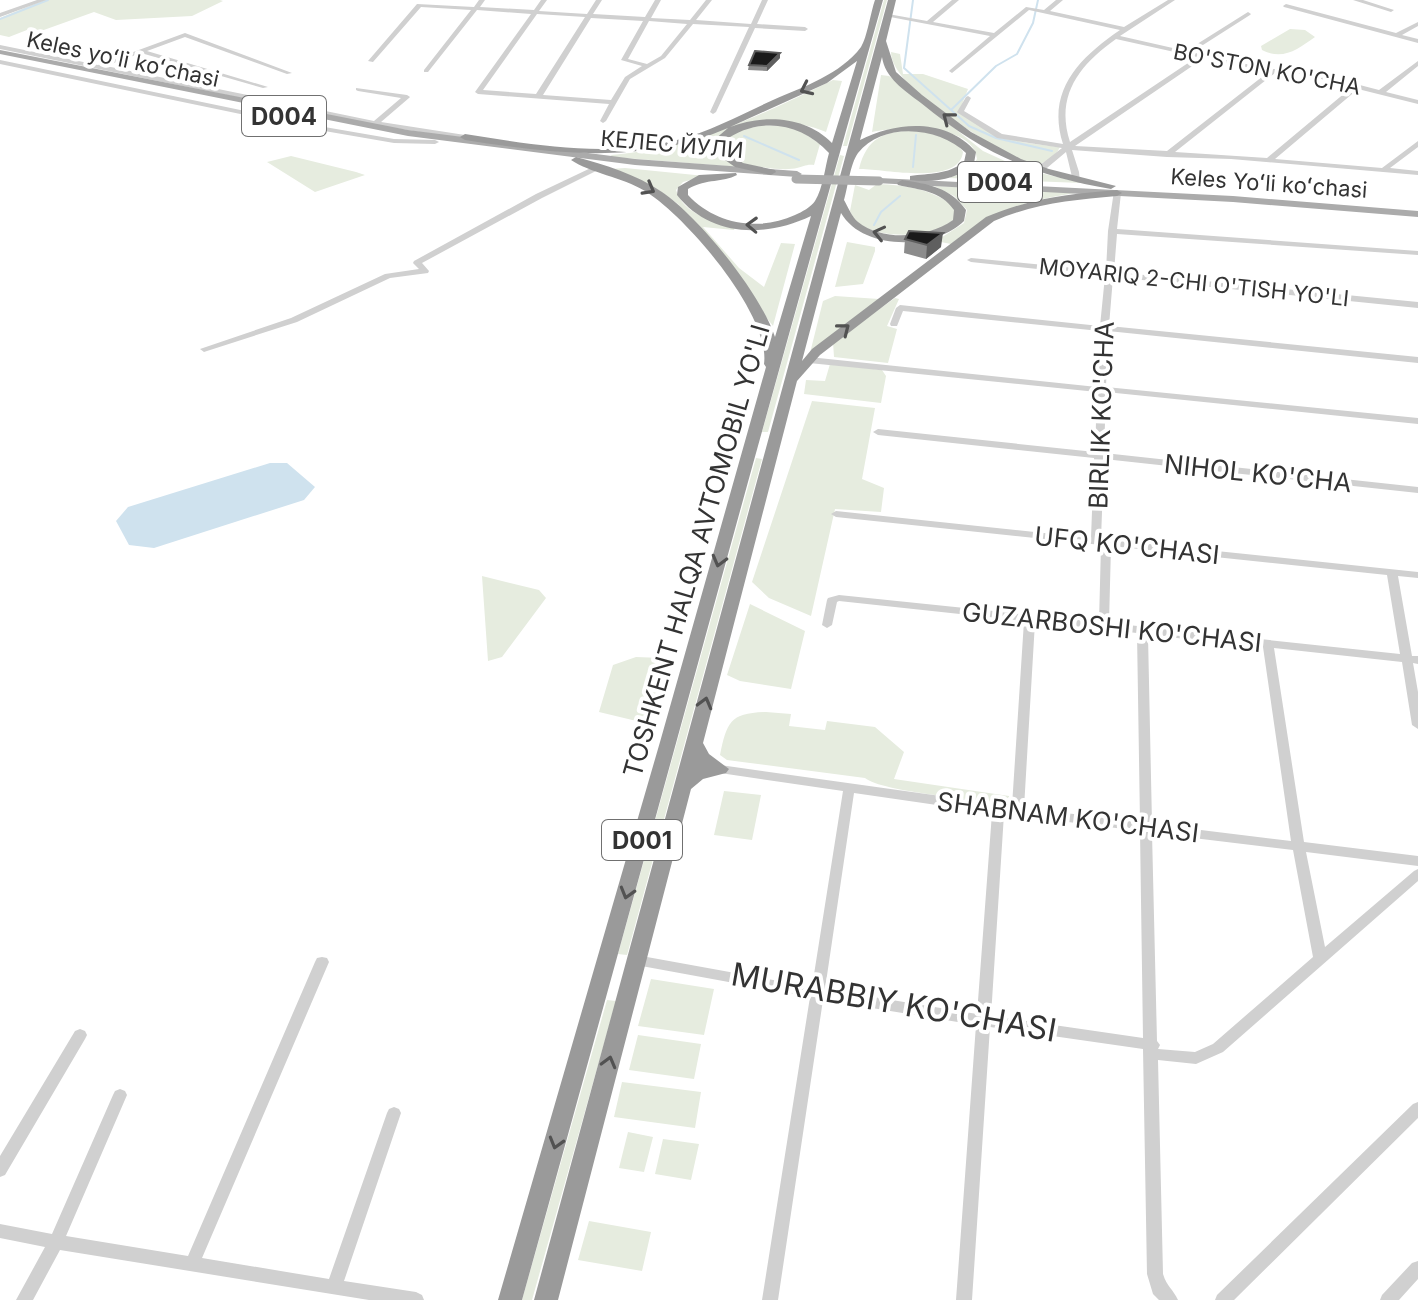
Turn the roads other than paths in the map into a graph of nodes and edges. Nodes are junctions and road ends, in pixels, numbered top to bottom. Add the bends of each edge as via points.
1 (43, 0) edge
2 (482, 0) edge
3 (544, 0) edge
4 (599, 0) edge
5 (658, 0) edge
6 (709, 0) edge
7 (765, 0) edge
8 (879, 0) edge
9 (892, 0) edge
10 (956, 0) edge
11 (1060, 0) edge
12 (1172, 0) edge
13 (1356, 0) edge
14 (421, 2) edge
15 (1290, 2) edge
16 (476, 8) junction
17 (1040, 10) junction
18 (1391, 10) dead end
19 (535, 12) junction
20 (1248, 14) dead end
21 (0, 15) edge
22 (590, 15) junction
23 (888, 16) junction
24 (647, 19) junction
25 (930, 21) junction
26 (691, 22) junction
27 (1418, 24) edge
28 (753, 26) junction
29 (805, 29) dead end
30 (1125, 29) junction
31 (996, 35) junction
32 (1397, 35) junction
33 (1116, 37) junction
34 (881, 41) junction
35 (1418, 41) edge
36 (867, 42) junction
37 (140, 51) junction
38 (1186, 53) junction
39 (1203, 56) junction
40 (1, 58) edge
41 (55, 59) junction
42 (371, 61) dead end
43 (1418, 63) edge
44 (66, 66) junction
45 (650, 66) junction
46 (97, 67) junction
47 (426, 71) dead end
48 (952, 71) dead end
49 (1273, 71) junction
50 (1357, 86) junction
51 (265, 87) junction
52 (358, 89) dead end
53 (1381, 92) junction
54 (538, 97) junction
55 (246, 98) junction
56 (968, 98) dead end
57 (613, 102) junction
58 (1418, 102) edge
59 (713, 112) dead end
60 (603, 121) dead end
61 (375, 123) junction
62 (465, 137) junction
63 (1418, 143) edge
64 (478, 144) junction
65 (1068, 147) junction
66 (835, 153) junction
67 (851, 154) junction
68 (1167, 155) junction
69 (572, 158) junction
70 (1269, 160) junction
71 (598, 168) junction
72 (1385, 169) junction
73 (1038, 171) junction
74 (771, 172) junction
75 (1418, 173) edge
76 (732, 175) junction
77 (797, 176) junction
78 (908, 180) junction
79 (1077, 181) junction
80 (1119, 190) junction
81 (822, 201) junction
82 (839, 201) junction
83 (1313, 204) junction
84 (1417, 210) edge
85 (1112, 231) junction
86 (1418, 253) edge
87 (971, 260) dead end
88 (1107, 276) junction
89 (1418, 305) edge
90 (894, 324) dead end
91 (1104, 330) junction
92 (204, 349) dead end
93 (809, 360) junction
94 (1418, 360) edge
95 (769, 378) junction
96 (790, 385) junction
97 (1101, 390) junction
98 (1418, 421) edge
99 (878, 432) dead end
100 (749, 447) junction
101 (773, 449) junction
102 (1099, 457) junction
103 (1418, 490) edge
104 (836, 514) dead end
105 (1101, 542) junction
106 (1392, 572) junction
107 (1418, 575) edge
108 (1030, 618) junction
109 (827, 625) dead end
110 (1104, 626) junction
111 (1142, 630) junction
112 (1268, 644) junction
113 (1405, 658) junction
114 (1418, 660) edge
115 (1418, 725) edge
116 (694, 742) junction
117 (720, 769) junction
118 (683, 786) junction
119 (849, 789) junction
120 (998, 809) junction
121 (1018, 812) junction
122 (1147, 828) junction
123 (1298, 845) junction
124 (1418, 861) edge
125 (1418, 874) edge
126 (1320, 958) junction
127 (322, 962) dead end
128 (634, 968) junction
129 (605, 972) junction
130 (819, 994) junction
131 (984, 1020) junction
132 (80, 1035) dead end
133 (1153, 1050) junction
134 (120, 1095) dead end
135 (1418, 1108) edge
136 (394, 1113) dead end
137 (0, 1170) edge
138 (0, 1231) edge
139 (56, 1242) junction
140 (192, 1264) junction
141 (1418, 1268) edge
142 (334, 1287) junction
143 (24, 1300) edge
144 (416, 1300) edge
145 (510, 1300) edge
146 (546, 1300) edge
147 (770, 1300) edge
148 (964, 1300) edge
149 (1170, 1300) edge
150 (1223, 1300) edge
151 (1388, 1300) edge

1 - 21 street
2 - 16 street
3 - 19 street
4 - 22 street
5 - 24 street
6 - 26 street
7 - 28 street
8 - 36 highway, TOSHKENT HALQA AVTOMOBIL YO'LI / D001
9 - 23 highway, TOSHKENT HALQA AVTOMOBIL YO'LI / D001
10 - 25 street
11 - 17 street
12 - 30 street
13 - 18 street
14 - 16 street
14 - 42 street
15 - 32 street
16 - 19 street
16 - 47 street
17 - 30 street
17 - 31 street via 1028,8
19 - 22 street
19 - 54 street via 478,92
20 - 38 street
22 - 24 street
22 - 54 street
23 - 25 street
23 - 34 highway, TOSHKENT HALQA AVTOMOBIL YO'LI / D001
24 - 26 street
24 - 45 street via 624,60
25 - 31 street
26 - 28 street
26 - 45 street
27 - 32 street
28 - 29 street
28 - 59 street
30 - 33 street
31 - 48 street
32 - 35 street
33 - 38 street, BO'STON KO'CHA
33 - 65 street via 1069,80 1061,115
34 - 67 highway, TOSHKENT HALQA AVTOMOBIL YO'LI / D001
73 -> 34 highway via 980,143 899,80 887,66
36 -> 62 highway via 849,64 821,82 676,143 591,152
36 - 66 highway, TOSHKENT HALQA AVTOMOBIL YO'LI / D001
37 - 46 street
37 - 51 street
37 - 51 street via 185,35 289,73
38 - 39 street, BO'STON KO'CHA
39 - 49 street, BO'STON KO'CHA
39 - 65 street
40 - 41 street, Keles yoʻli koʻchasi
40 - 44 main road, Keles yoʻli koʻchasi / D004
40 - 69 main road, Keles yoʻli koʻchasi / D004 via 435,142
41 - 44 main road
41 - 46 street, Keles yoʻli koʻchasi
43 - 53 street
44 - 64 main road, Keles yoʻli koʻchasi / D004
45 - 57 street via 627,78
46 - 55 street, Keles yoʻli koʻchasi
49 - 50 street, BO'STON KO'CHA via 1285,69
49 - 68 street
50 - 53 street, BO'STON KO'CHA
50 - 70 street
51 - 55 street
52 - 61 street via 407,97
53 - 58 street, BO'STON KO'CHA
54 - 57 street
55 - 61 street, Keles yoʻli koʻchasi
56 - 65 street via 960,112 992,133
57 - 60 street
61 - 62 street, Keles yoʻli koʻchasi
62 - 64 main road
63 - 72 street
64 - 69 main road, Keles yoʻli koʻchasi / D004
65 - 68 street
65 - 73 street
65 - 79 street
66 - 74 highway via 819,134 785,124 748,125 719,140 719,151 729,160
66 - 81 highway, TOSHKENT HALQA AVTOMOBIL YO'LI / D001
67 - 78 highway via 876,135 909,129 948,136 971,152 960,171
67 - 82 highway, TOSHKENT HALQA AVTOMOBIL YO'LI / D001
68 - 70 street
69 - 71 highway
69 - 74 main road, КЕЛЕС ЙУЛИ / D004
69 - 76 main road, КЕЛЕС ЙУЛИ / D004
70 - 72 street
71 - 92 street via 417,263 425,271 388,276 294,320
71 -> 95 highway via 668,201 732,276 766,331 771,345
72 - 75 street
73 - 79 highway
74 - 77 main road, D004
76 - 77 main road, D004
81 -> 76 highway via 793,222 750,226 705,215 682,195 692,180
77 - 78 main road, D004, bridge
78 - 80 main road, D004
78 -> 82 highway via 953,199 960,210 958,221 931,235 884,235 852,223
79 - 80 highway
80 - 83 main road, Keles Yoʻli koʻchasi
80 - 84 main road, Keles Yoʻli koʻchasi via 1275,194
80 - 85 street, BIRLIK KO'CHA
93 -> 80 highway via 990,219 1055,198
81 - 95 highway, TOSHKENT HALQA AVTOMOBIL YO'LI / D001
82 - 96 highway, TOSHKENT HALQA AVTOMOBIL YO'LI / D001
83 - 84 main road, Keles Yoʻli koʻchasi
83 - 84 main road via 1319,200
85 - 86 street
85 - 88 street, BIRLIK KO'CHA
87 - 88 street, MOYARIQ 2-CHI O'TISH YO'LI
88 - 89 street, MOYARIQ 2-CHI O'TISH YO'LI
88 - 91 street, BIRLIK KO'CHA
90 - 91 street via 900,308
91 - 94 street
91 - 97 street, BIRLIK KO'CHA
93 - 96 highway
93 - 97 street
95 - 100 highway, TOSHKENT HALQA AVTOMOBIL YO'LI / D001
96 - 101 highway, TOSHKENT HALQA AVTOMOBIL YO'LI / D001
97 - 98 street
97 - 102 street, BIRLIK KO'CHA
99 - 102 street, NIHOL KO'CHA
100 - 101 highway
100 -> 129 highway, TOSHKENT HALQA AVTOMOBIL YO'LI / D001
116 -> 101 highway, TOSHKENT HALQA AVTOMOBIL YO'LI / D001
102 - 103 street, NIHOL KO'CHA
102 - 105 street, BIRLIK KO'CHA
104 - 105 street, UFQ KO'CHASI
105 - 106 street, UFQ KO'CHASI
105 - 110 street, BIRLIK KO'CHA
106 - 107 street, UFQ KO'CHASI
106 - 113 street
108 - 109 street, GUZARBOSHI KO'CHASI via 839,598 832,600
108 - 110 street, GUZARBOSHI KO'CHASI
108 - 121 street
110 - 111 street, GUZARBOSHI KO'CHASI
111 - 112 street, GUZARBOSHI KO'CHASI
111 - 122 street
112 - 113 street, GUZARBOSHI KO'CHASI
112 - 123 street
113 - 114 street, GUZARBOSHI KO'CHASI
113 - 115 street
116 - 117 highway via 702,758
116 - 118 highway, TOSHKENT HALQA AVTOMOBIL YO'LI / D001
117 - 118 highway via 698,774
117 - 119 street, SHABNAM KO'CHASI
118 - 128 highway, TOSHKENT HALQA AVTOMOBIL YO'LI / D001
119 - 120 street, SHABNAM KO'CHASI
119 - 130 street
120 - 121 street, SHABNAM KO'CHASI
120 - 131 street
121 - 122 street, SHABNAM KO'CHASI
122 - 123 street, SHABNAM KO'CHASI
122 - 133 street
123 - 124 street, SHABNAM KO'CHASI
123 - 126 street
125 - 126 street, MURABBIY KO'CHASI
126 - 133 street, MURABBIY KO'CHASI via 1205,1056
127 - 140 street
128 - 129 highway
128 - 130 street, MURABBIY KO'CHASI via 714,971
146 -> 128 highway, TOSHKENT HALQA AVTOMOBIL YO'LI / D001
129 -> 145 highway, TOSHKENT HALQA AVTOMOBIL YO'LI / D001
130 - 131 street, MURABBIY KO'CHASI
130 - 147 street
131 - 133 street, MURABBIY KO'CHASI
131 - 148 street
132 - 137 street
133 - 149 street via 1155,1274 1159,1289
134 - 139 street
135 - 150 street
136 - 142 street
138 - 139 street
139 - 140 street
139 - 143 street
140 - 142 street
141 - 151 street
142 - 144 street

